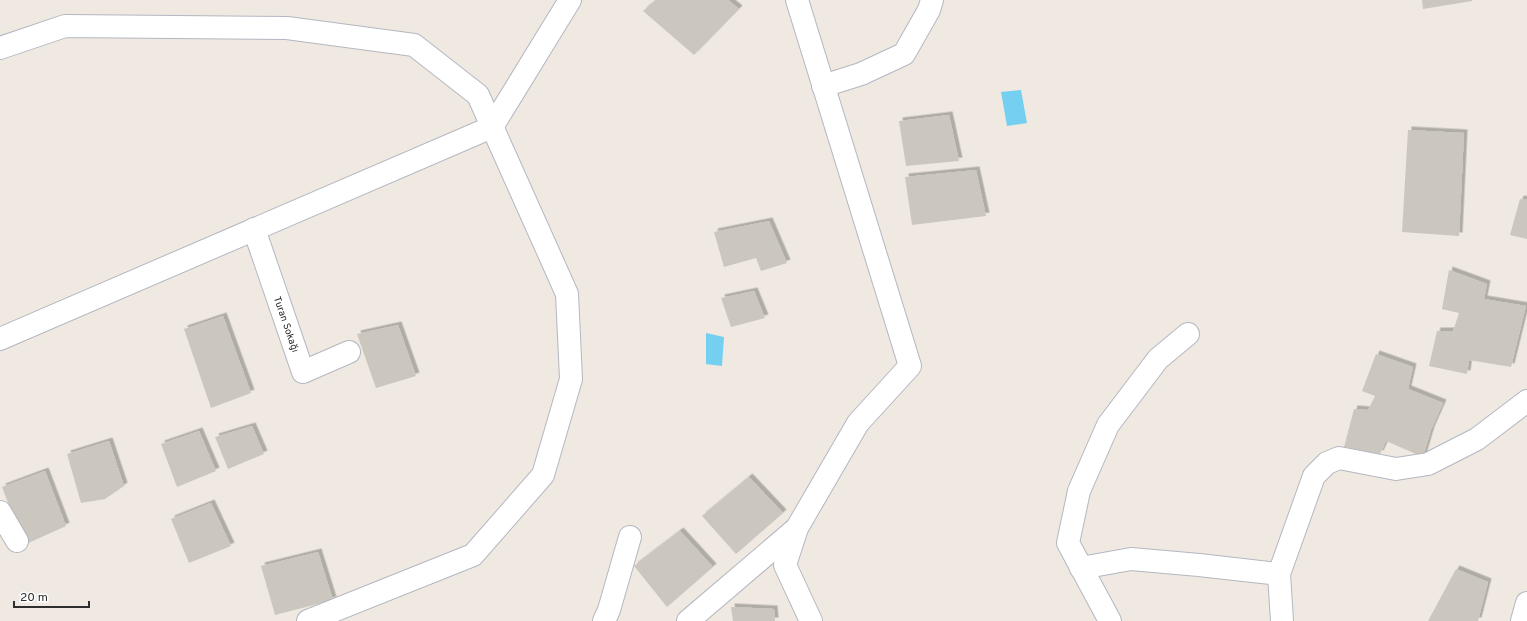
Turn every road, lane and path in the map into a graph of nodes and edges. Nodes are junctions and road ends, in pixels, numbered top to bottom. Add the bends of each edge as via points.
1 (570, 0) edge
2 (797, 0) edge
3 (932, 0) edge
4 (0, 48) edge
5 (823, 86) junction
6 (492, 127) junction
7 (254, 229) junction
8 (1188, 334) dead end
9 (0, 339) edge
10 (349, 352) dead end
11 (1527, 401) edge
12 (0, 512) edge
13 (797, 528) junction
14 (630, 536) dead end
15 (17, 541) dead end
16 (1081, 568) junction
17 (1279, 574) junction
18 (1527, 602) edge
19 (308, 621) edge
20 (604, 621) edge
21 (688, 621) edge
22 (811, 621) edge
23 (1110, 621) edge
24 (1282, 621) edge
25 (1522, 621) edge

1 - 6 street
2 - 5 street
3 - 5 street via 904,54 861,74
4 - 6 street via 65,26 287,28 414,45 478,95
5 - 13 street via 910,366 858,423
6 - 7 street
6 - 19 street via 568,294 571,378 543,475 473,555
7 - 9 street
7 - 10 street, Turan Sokağı via 303,372
8 - 16 street via 1158,359 1108,425 1079,491 1068,543
11 - 17 street via 1477,439 1428,464 1396,469 1340,458 1327,463 1314,476
12 - 15 street
13 - 21 street
13 - 22 street via 785,565
14 - 20 street
16 - 17 street via 1131,559
16 - 23 street
17 - 24 street
18 - 25 street

